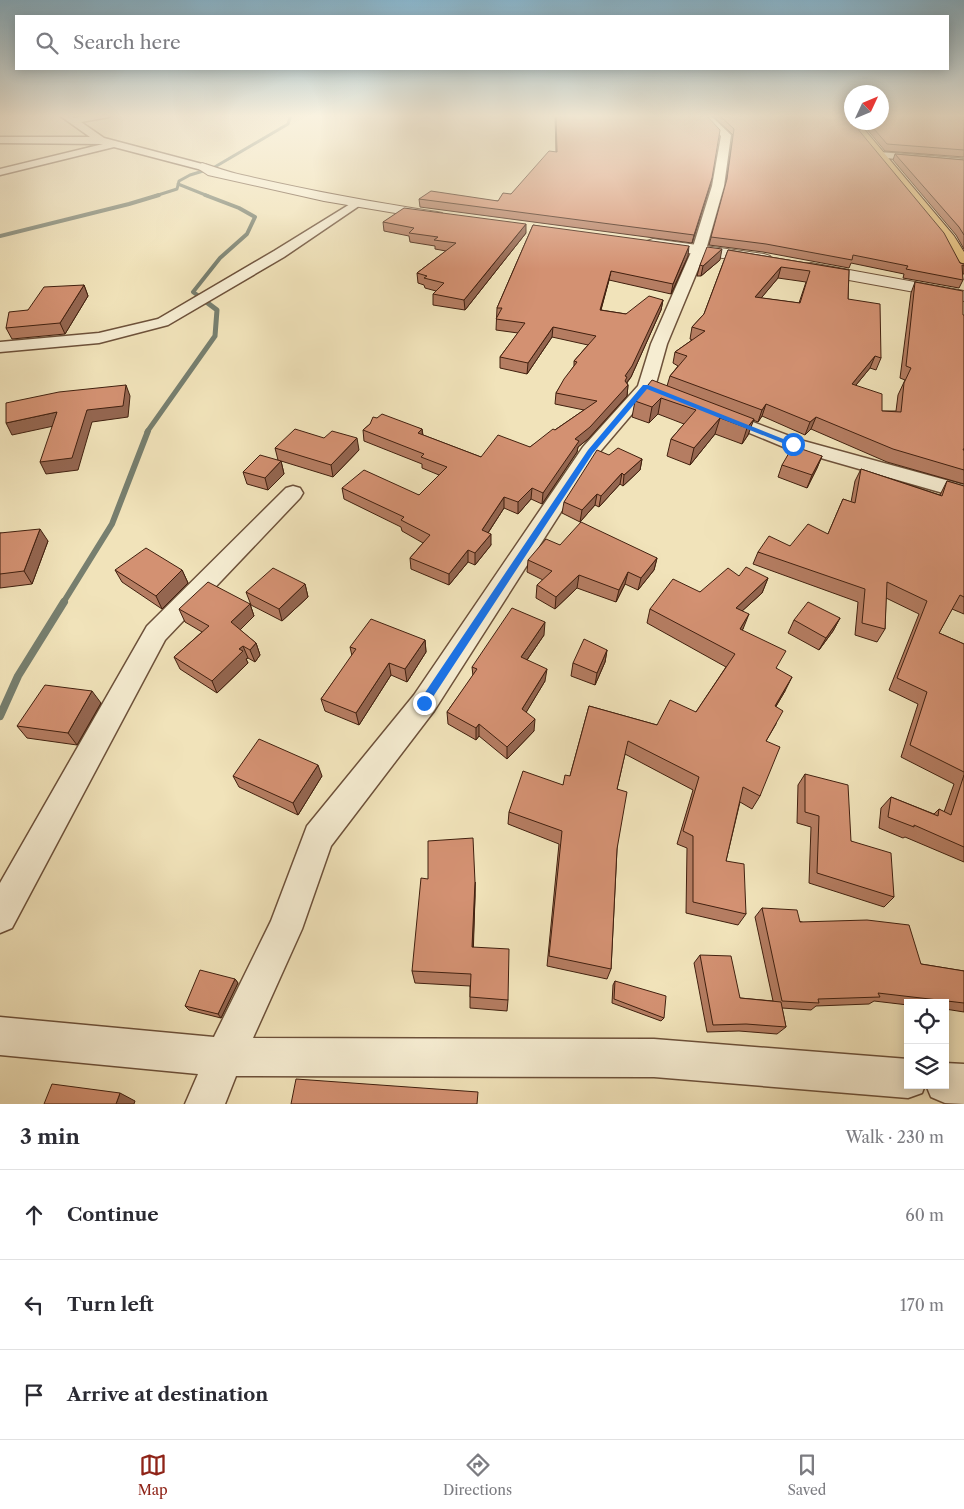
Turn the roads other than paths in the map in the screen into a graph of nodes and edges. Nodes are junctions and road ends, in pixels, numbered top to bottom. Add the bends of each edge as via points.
1 (22, 167) edge
2 (198, 167) edge
3 (721, 167) edge
4 (889, 167) edge
5 (207, 169) joint
6 (0, 172) edge
7 (355, 204) junction
8 (454, 218) edge
9 (642, 243) edge
10 (699, 250) junction
11 (964, 266) edge
12 (964, 296) edge
13 (0, 347) edge
14 (710, 411) edge
15 (964, 492) edge
16 (293, 493) dead end
17 (0, 916) edge
18 (0, 1036) edge
19 (224, 1057) junction
20 (904, 1079) edge
21 (949, 1082) edge
22 (964, 1084) edge
23 (205, 1104) edge

1 - 6 street
2 - 5 street
3 - 10 street
4 - 11 main road via 949,239
5 - 7 street
7 - 8 street
7 - 13 street via 164,322 99,338
9 - 10 street
10 - 12 street
10 - 19 street via 659,344 655,390 590,451 424,703 318,838 285,929
14 - 15 street via 793,444
16 - 17 street via 156,632
18 - 19 street
19 - 20 street via 654,1058
19 - 23 street
21 - 22 street

